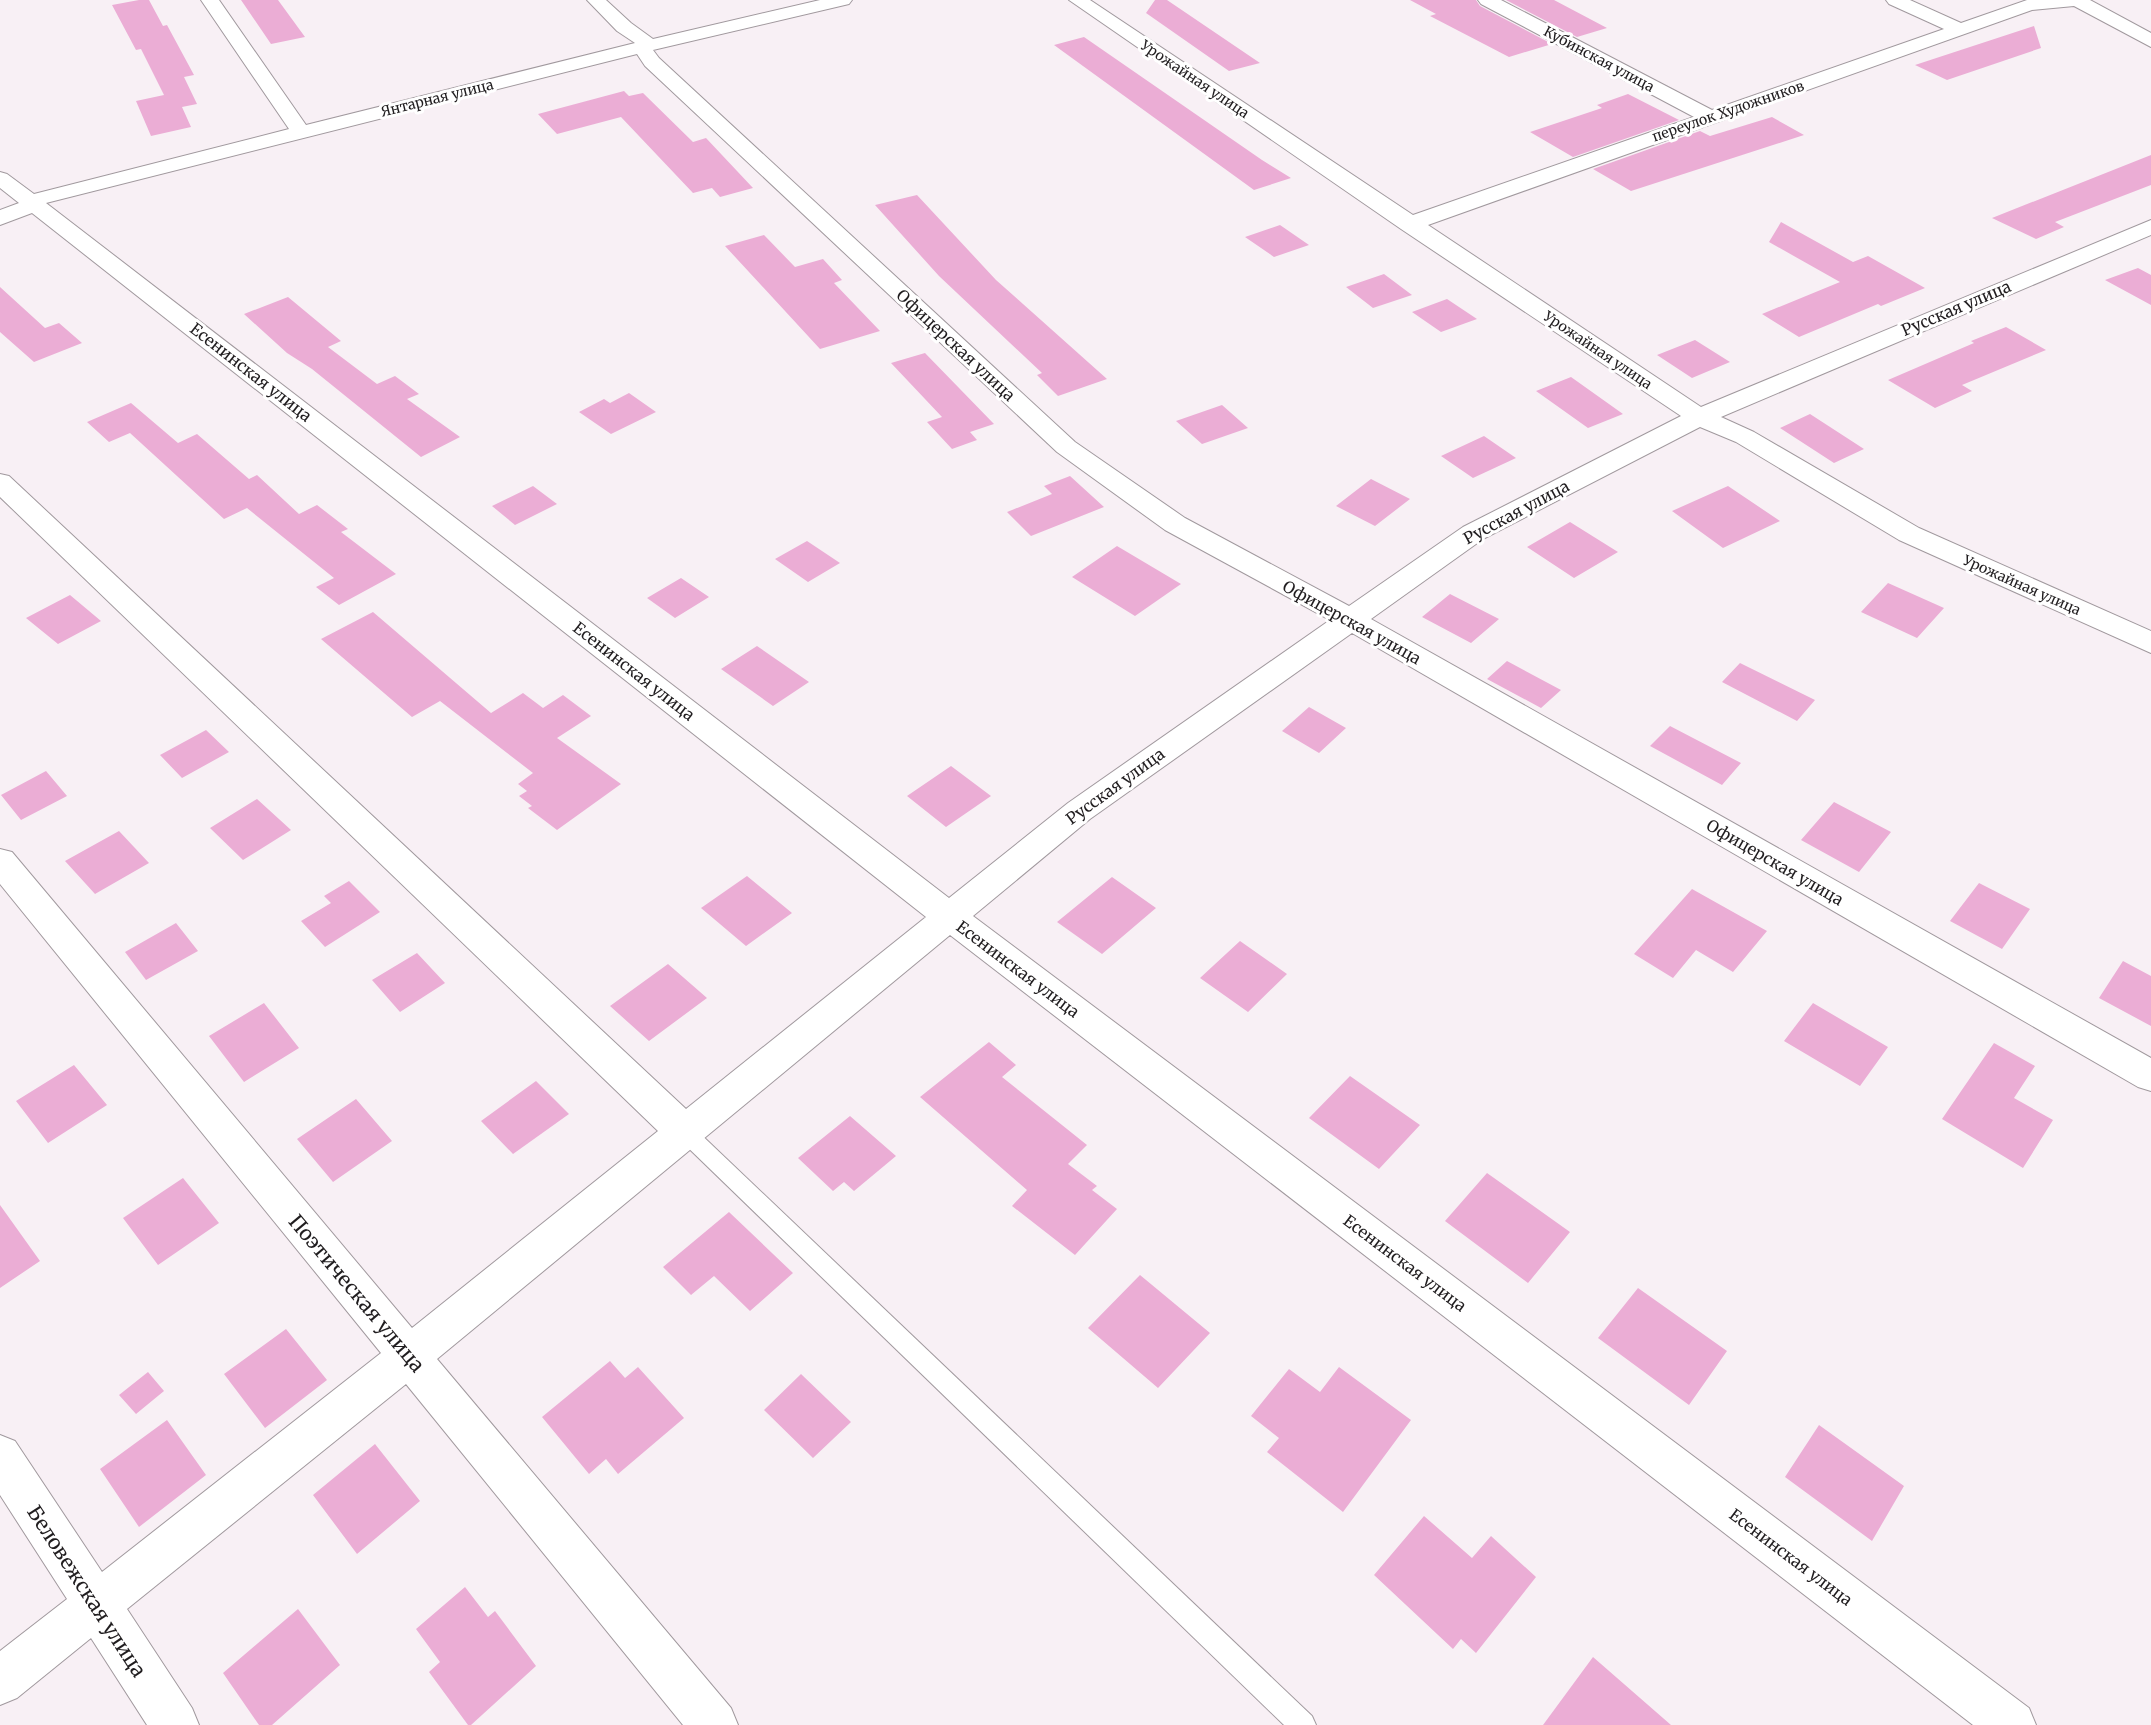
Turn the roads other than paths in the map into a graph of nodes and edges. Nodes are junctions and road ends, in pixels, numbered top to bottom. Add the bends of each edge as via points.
1 (210, 0) edge
2 (596, 0) edge
3 (843, 0) edge
4 (1077, 0) edge
5 (1488, 0) edge
6 (1895, 0) edge
7 (2077, 0) edge
8 (1962, 30) junction
9 (2151, 41) edge
10 (646, 46) junction
11 (1710, 117) junction
12 (301, 132) junction
13 (0, 178) edge
14 (34, 203) junction
15 (0, 218) edge
16 (1409, 224) junction
17 (2151, 226) edge
18 (1699, 417) junction
19 (0, 482) edge
20 (1350, 619) junction
21 (2151, 643) edge
22 (0, 861) edge
23 (950, 917) junction
24 (2151, 1076) edge
25 (685, 1132) junction
26 (409, 1356) junction
27 (0, 1456) edge
28 (97, 1605) junction
29 (0, 1681) edge
30 (175, 1725) edge
31 (714, 1725) edge
32 (1303, 1725) edge
33 (2012, 1725) edge

1 - 12 street
2 - 10 street, Офицерская улица
3 - 10 street, Янтарная улица
4 - 16 street, Урожайная улица
5 - 11 street, Кубинская улица
6 - 8 street
7 - 8 street, переулок Художников via 2029,5
7 - 9 street
8 - 11 street, переулок Художников
10 - 12 street, Янтарная улица
10 - 20 street, Офицерская улица via 652,62 1065,447 1175,524
11 - 16 street, переулок Художников
12 - 14 street, Янтарная улица via 55,194
13 - 14 street, Есенинская улица
14 - 15 street, Янтарная улица
14 - 23 street, Есенинская улица
16 - 18 street, Урожайная улица
17 - 18 street, Русская улица
18 - 20 street, Русская улица via 1473,532
18 - 21 street, Урожайная улица via 1745,437 1909,534
19 - 25 street
20 - 23 street, Русская улица via 1079,811
20 - 24 street, Офицерская улица
22 - 26 street, Поэтическая улица
23 - 25 street, Русская улица
23 - 33 street, Есенинская улица
25 - 26 street, Русская улица
25 - 32 lane
26 - 28 street, Русская улица
26 - 31 street, Поэтическая улица
27 - 28 street, Беловежская улица
28 - 29 street, Русская улица
28 - 30 street, Беловежская улица

